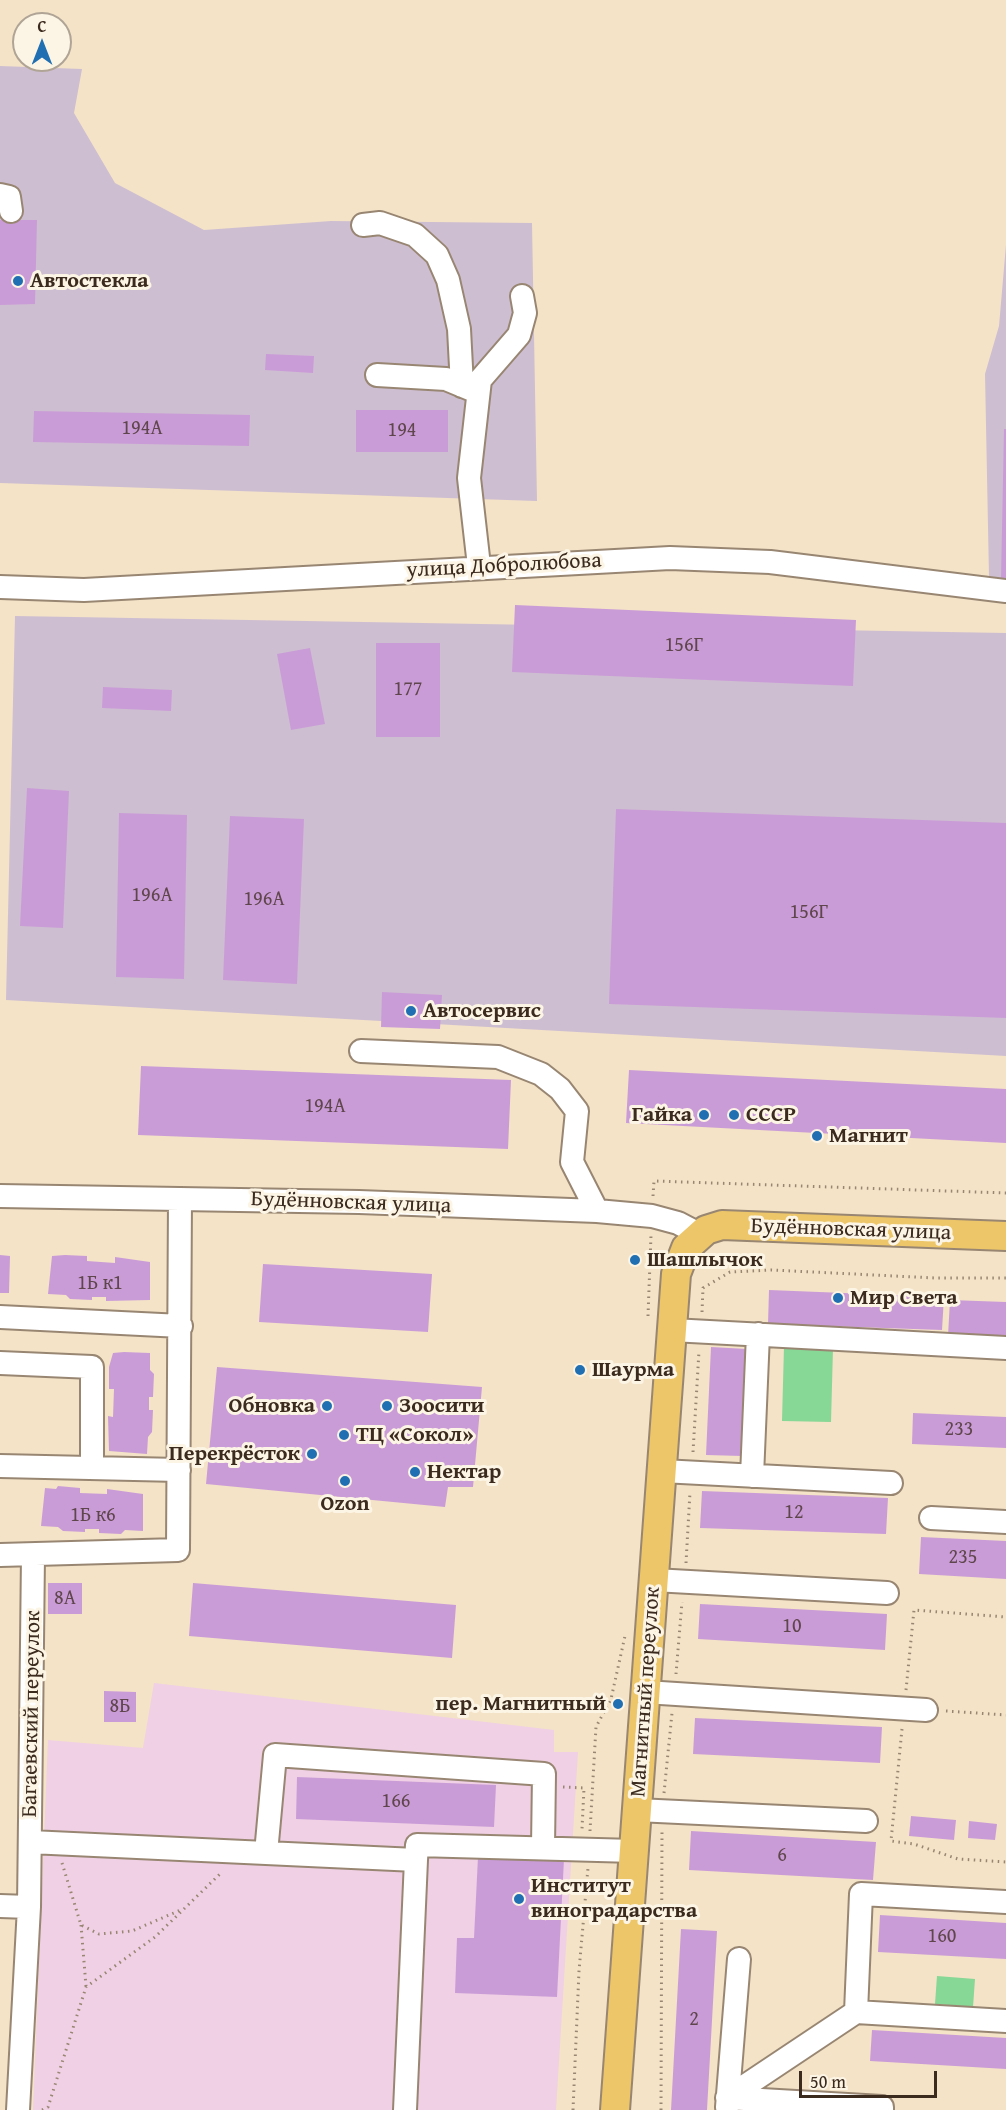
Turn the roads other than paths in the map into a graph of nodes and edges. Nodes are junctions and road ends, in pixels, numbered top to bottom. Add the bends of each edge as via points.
1 (363, 225) dead end
2 (522, 296) dead end
3 (377, 375) dead end
4 (470, 389) junction
5 (479, 566) junction
6 (0, 587) edge
7 (1006, 591) edge
8 (361, 1051) dead end
9 (0, 1196) edge
10 (180, 1199) junction
11 (597, 1211) junction
12 (699, 1234) junction
13 (1006, 1236) edge
14 (0, 1317) edge
15 (181, 1326) junction
16 (672, 1330) junction
17 (758, 1334) junction
18 (1006, 1348) edge
19 (0, 1363) edge
20 (0, 1466) edge
21 (92, 1468) junction
22 (179, 1470) junction
23 (662, 1471) junction
24 (752, 1476) junction
25 (891, 1483) dead end
26 (931, 1518) dead end
27 (1006, 1522) edge
28 (0, 1555) edge
29 (33, 1555) junction
30 (654, 1580) junction
31 (887, 1593) dead end
32 (645, 1692) junction
33 (915, 1710) road end
34 (637, 1810) junction
35 (866, 1821) dead end
36 (30, 1842) junction
37 (543, 1847) junction
38 (634, 1851) junction
39 (266, 1853) junction
40 (417, 1860) junction
41 (1006, 1902) edge
42 (0, 1906) edge
43 (29, 1906) junction
44 (739, 1959) dead end
45 (856, 2012) junction
46 (1006, 2021) edge
47 (727, 2104) edge
48 (18, 2110) edge
49 (405, 2110) edge
50 (615, 2110) edge
51 (882, 2110) edge

1 - 4 street via 380,223 415,235 437,255 448,280
2 - 4 street via 525,313 519,335
3 - 4 street via 446,379
4 - 5 street via 469,478
5 - 6 street, улица Добролюбова via 84,590
5 - 7 street, улица Добролюбова via 670,558 770,562
8 - 11 street via 498,1057 541,1074 561,1089 577,1111 572,1162
9 - 10 street, Будённовская улица
10 - 11 street, Будённовская улица
10 - 15 street
11 - 12 street, Будённовская улица via 652,1216
12 - 13 main road, Будённовская улица via 722,1225
12 - 16 main road, Магнитный переулок via 686,1248 676,1274
14 - 15 street
15 - 22 street
16 - 17 street
16 - 23 main road, Магнитный переулок
17 - 18 street
17 - 24 street
19 - 21 street via 92,1367
20 - 21 street
21 - 22 street
22 - 29 street via 178,1550
23 - 24 street
23 - 30 main road, Магнитный переулок
24 - 25 street
26 - 27 street
28 - 29 street
29 - 36 street, Багаевский переулок
30 - 31 street
30 - 32 main road, Магнитный переулок
32 - 33 street
32 - 34 main road, Магнитный переулок
34 - 35 street
34 - 38 main road, Магнитный переулок
36 - 39 street
36 - 43 street, Багаевский переулок
37 - 38 street
37 - 39 street via 544,1774 275,1755
37 - 40 street via 417,1845
38 - 50 main road, Магнитный переулок
39 - 40 street
40 - 49 street
41 - 45 street via 861,1894
42 - 43 street
43 - 48 street, Багаевский переулок
44 - 47 street
45 - 46 street
45 - 47 street
47 - 51 street

